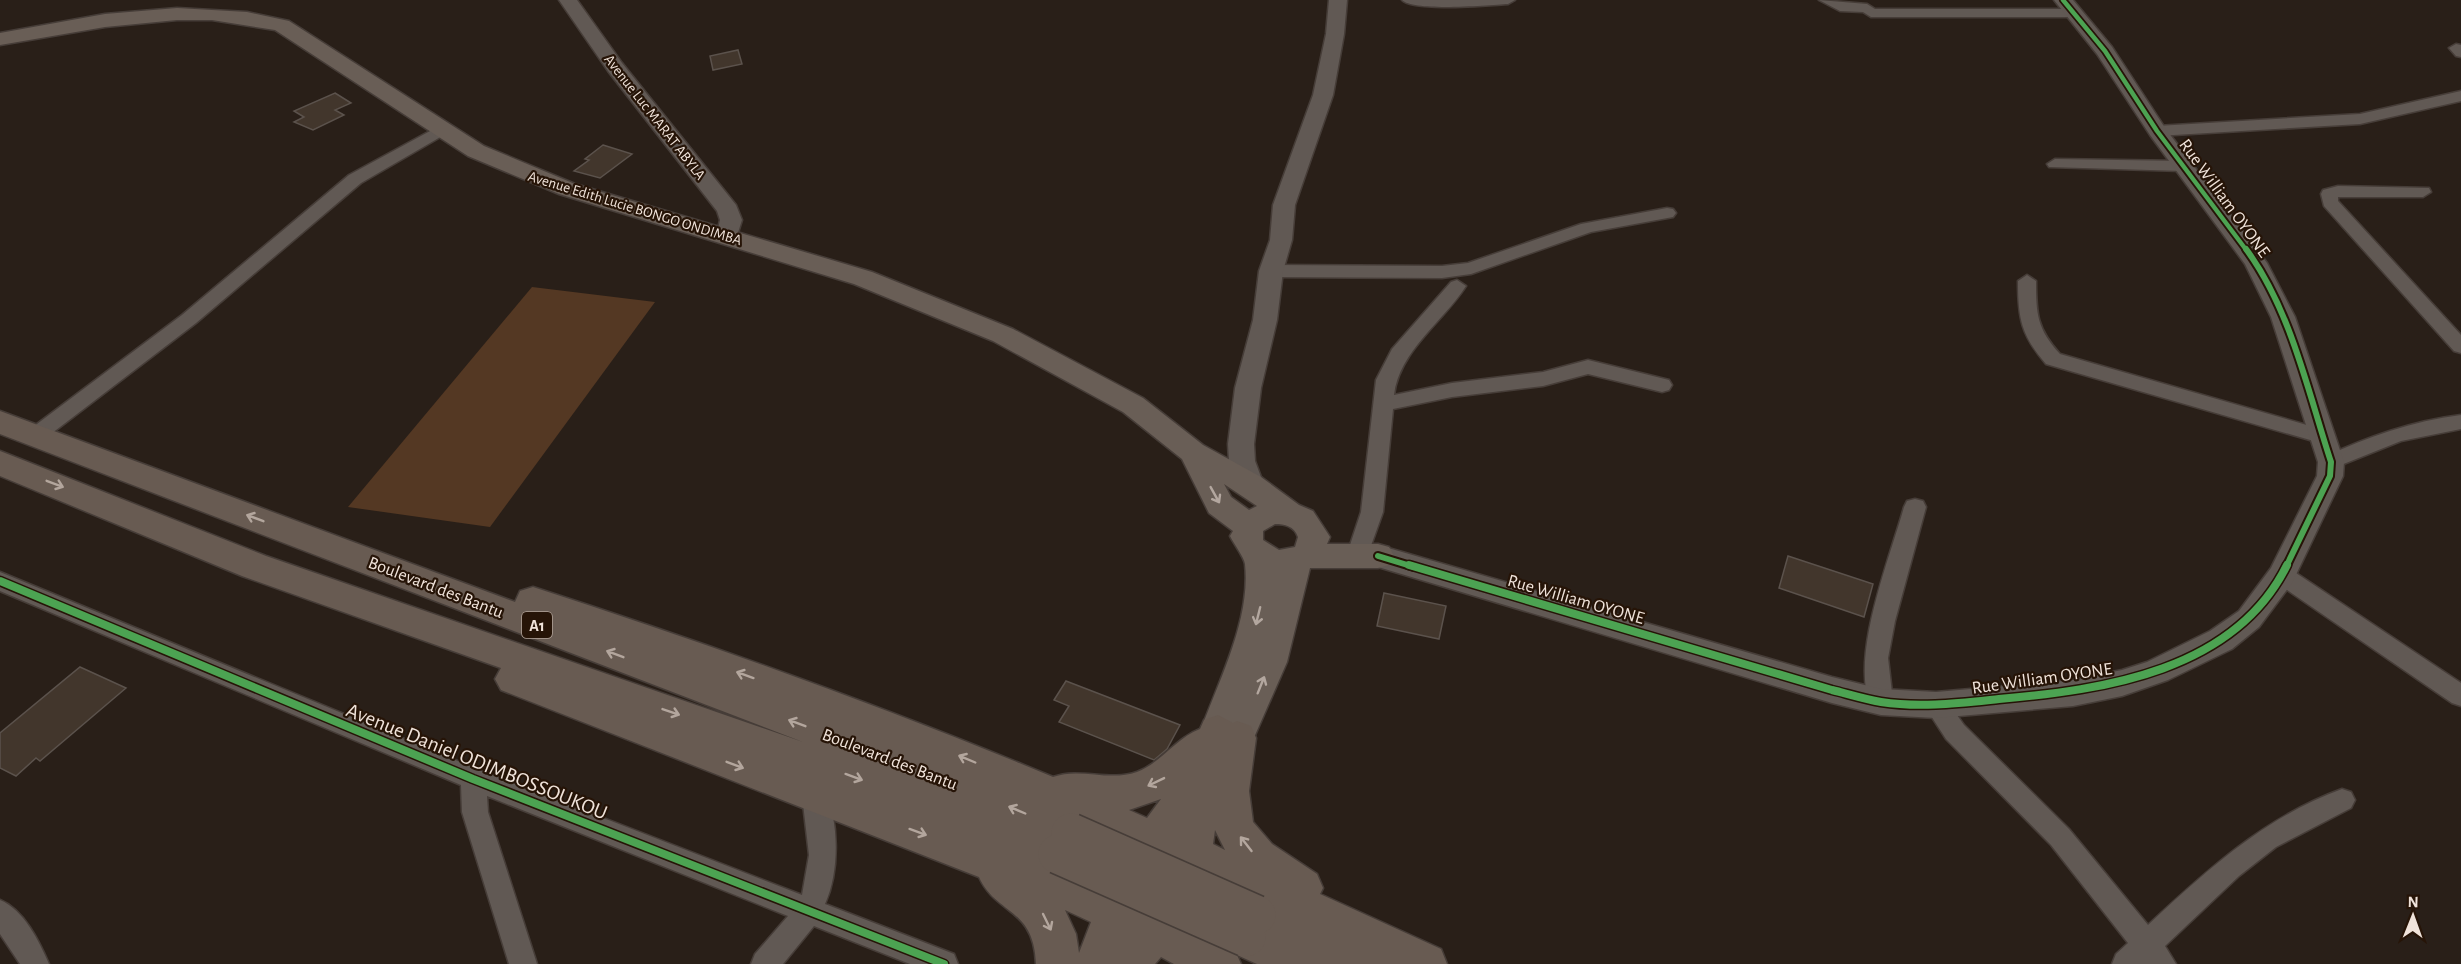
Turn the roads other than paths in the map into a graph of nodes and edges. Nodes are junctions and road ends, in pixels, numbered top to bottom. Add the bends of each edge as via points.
1 (568, 0) edge
2 (1338, 0) edge
3 (1409, 0) edge
4 (1508, 0) edge
5 (1826, 0) edge
6 (2069, 7) edge
7 (0, 39) edge
8 (2461, 96) edge
9 (442, 129) junction
10 (2157, 131) junction
11 (2055, 164) dead end
12 (2184, 166) junction
13 (2423, 192) dead end
14 (1667, 213) dead end
15 (727, 237) junction
16 (1271, 271) junction
17 (2027, 281) dead end
18 (1457, 285) dead end
19 (2461, 347) edge
20 (1662, 385) dead end
21 (1385, 404) junction
22 (0, 422) edge
23 (2461, 422) edge
24 (36, 435) junction
25 (2328, 450) junction
26 (1193, 452) junction
27 (0, 463) edge
28 (1250, 485) junction
29 (1915, 507) dead end
30 (1249, 527) junction
31 (292, 532) junction
32 (1300, 540) junction
33 (1369, 552) junction
34 (1261, 558) junction
35 (254, 566) junction
36 (2282, 575) junction
37 (0, 580) edge
38 (2461, 696) edge
39 (1881, 702) junction
40 (1936, 705) junction
41 (1227, 735) junction
42 (1009, 777) junction
43 (473, 779) junction
44 (815, 795) junction
45 (2342, 800) dead end
46 (1065, 844) junction
47 (1173, 847) junction
48 (975, 853) junction
49 (808, 912) junction
50 (1114, 912) junction
51 (0, 913) edge
52 (1156, 932) junction
53 (1240, 939) edge
54 (2154, 954) edge
55 (1410, 957) edge
56 (35, 964) edge
57 (523, 964) edge
58 (765, 964) edge
59 (944, 964) edge
60 (1058, 964) edge
61 (1097, 964) edge
62 (1126, 964) edge
63 (1305, 964) edge
64 (1354, 964) edge
65 (2126, 964) edge

1 - 15 street, Avenue Luc MARAT ABYLA via 615,67 728,210 731,220
2 - 16 street via 1323,95 1284,205 1281,240
3 - 4 street
5 - 6 street via 1845,8 1867,8 1871,13
6 - 10 street, Rue William OYONE via 2105,51
7 - 9 main road, Avenue Edith Lucie BONGO ONDIMBA via 161,14 257,17 282,25
8 - 10 street via 2360,119
9 - 15 main road, Avenue Edith Lucie BONGO ONDIMBA via 476,152 534,177
9 - 24 street via 355,179 189,319
10 - 12 street, Rue William OYONE
11 - 12 street
12 - 25 street, Rue William OYONE via 2256,263 2276,301
13 - 19 street via 2329,194 2330,202
14 - 16 street via 1587,228 1442,272
15 - 26 main road, Avenue Edith Lucie BONGO ONDIMBA via 863,278 994,331 1133,405
16 - 28 street via 1241,444
17 - 25 street via 2027,322 2053,359
18 - 21 street via 1399,354 1386,380
20 - 21 street via 1588,367 1543,379 1452,390
21 - 33 street
22 - 24 highway, Boulevard des Bantu / A1
23 - 25 street via 2429,425
31 -> 24 highway, Boulevard des Bantu / A1
25 - 36 street, Rue William OYONE via 2330,476
26 - 28 main road, Avenue Edith Lucie BONGO ONDIMBA
26 -> 30 main road via 1220,505
27 -> 35 highway, Boulevard des Bantu / A1
28 - 32 main road, Avenue Edith Lucie BONGO ONDIMBA
29 - 39 street via 1876,658
30 - 32 main road via 1269,513
30 - 34 main road via 1248,544
42 -> 31 highway via 821,700 590,620 352,544
46 -> 31 highway, Boulevard des Bantu / A1 via 924,771
32 - 33 main road
32 - 34 main road via 1278,563
41 -> 32 main road via 1270,662
33 - 39 street, Rue William OYONE
34 -> 41 main road via 1261,608
35 -> 44 highway via 297,594
35 -> 46 highway, Boulevard des Bantu / A1 via 816,764
36 - 38 street
36 - 40 street, Rue William OYONE via 2235,631 2157,671 2073,693
37 - 43 street, Avenue Daniel ODIMBOSSOUKOU
39 - 40 street, Rue William OYONE
40 - 54 street via 1955,732 2060,837
41 -> 42 highway via 1160,781 1120,795 1097,795
41 - 47 highway via 1204,801
55 -> 41 highway via 1377,930 1275,871 1243,842 1233,826 1227,797
42 - 47 highway
43 - 49 street, Avenue Daniel ODIMBOSSOUKOU
43 - 57 street via 475,812
44 -> 48 highway
44 - 49 street via 822,830 821,872
45 - 54 street via 2266,839 2230,867
46 - 53 highway, bridge
47 - 50 highway via 1130,848 1113,866 1106,889
47 - 52 highway via 1199,863 1205,888 1194,913 1184,923
47 - 55 highway
48 - 50 highway
48 -> 60 highway via 1036,903 1050,926
49 - 58 street
49 - 59 street, Avenue Daniel ODIMBOSSOUKOU
50 - 52 highway via 1125,923
50 - 61 highway
51 - 56 street via 21,938
52 - 53 highway
52 - 62 highway
53 - 63 highway
53 - 64 highway
54 - 65 street

